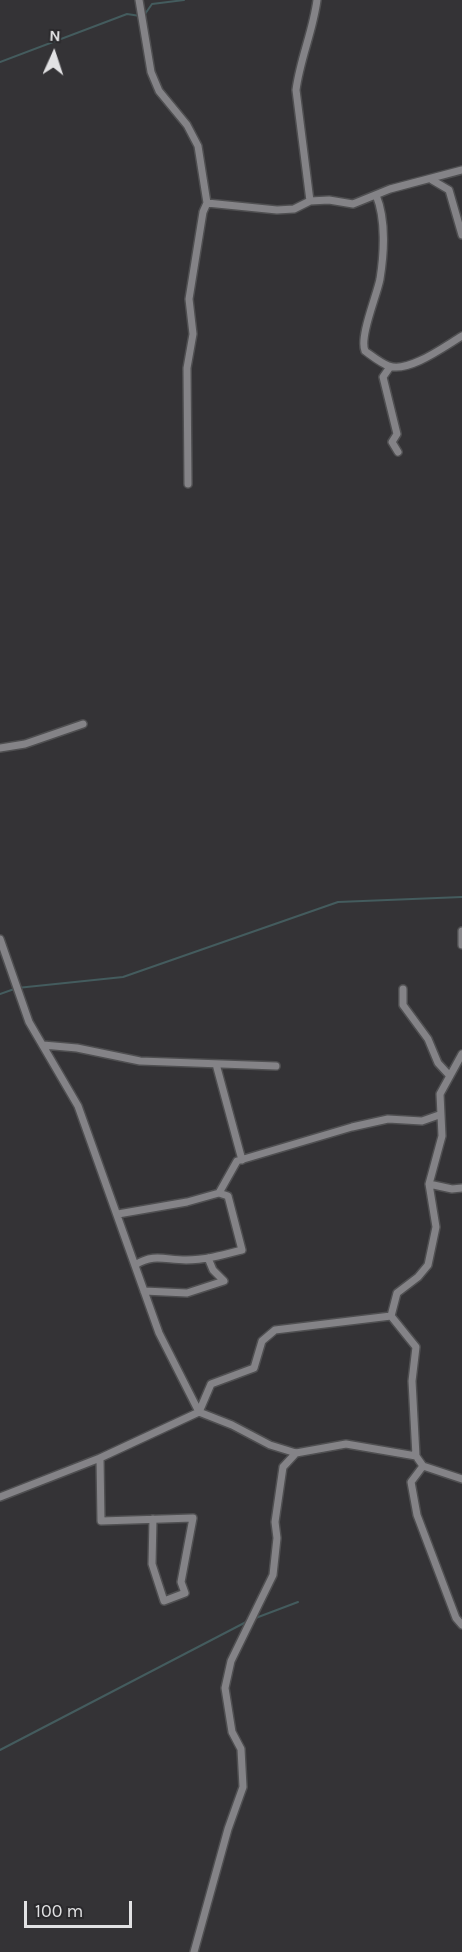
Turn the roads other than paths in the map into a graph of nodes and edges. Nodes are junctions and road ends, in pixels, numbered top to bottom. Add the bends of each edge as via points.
1 (140, 0) edge
2 (317, 0) edge
3 (462, 170) edge
4 (432, 180) junction
5 (375, 195) junction
6 (310, 201) junction
7 (207, 203) junction
8 (462, 235) edge
9 (462, 336) edge
10 (390, 367) junction
11 (398, 452) dead end
12 (188, 484) dead end
13 (83, 724) dead end
14 (0, 748) edge
15 (462, 931) edge
16 (0, 939) edge
17 (462, 945) edge
18 (403, 989) dead end
19 (43, 1045) junction
20 (462, 1054) edge
21 (216, 1064) junction
22 (276, 1066) dead end
23 (449, 1075) junction
24 (439, 1115) junction
25 (242, 1160) junction
26 (429, 1184) junction
27 (462, 1188) edge
28 (219, 1193) junction
29 (118, 1214) junction
30 (208, 1258) junction
31 (135, 1265) junction
32 (144, 1291) junction
33 (392, 1316) junction
34 (199, 1412) junction
35 (296, 1453) junction
36 (416, 1456) junction
37 (100, 1458) junction
38 (423, 1466) junction
39 (462, 1479) edge
40 (0, 1497) edge
41 (153, 1519) junction
42 (462, 1625) edge
43 (194, 1952) edge

1 - 7 street via 152,72 159,91 187,125 198,146
2 - 6 street via 296,90
3 - 4 street
4 - 5 street
4 - 8 street via 449,190
5 - 6 street via 353,204
5 - 10 street via 383,235 381,272 363,348
6 - 7 street via 294,209 277,210
7 - 12 street via 189,299 193,334 187,368
9 - 10 street via 415,363
10 - 11 street via 383,377 397,434 392,442
13 - 14 street via 25,744
15 - 17 street
16 - 19 street via 29,1022
18 - 23 street via 403,1005
19 - 21 street via 140,1061
19 - 29 street via 78,1106
20 - 23 street
21 - 22 street
21 - 25 street
23 - 24 street via 440,1094
24 - 25 street via 422,1121 388,1119 351,1127
24 - 26 street via 442,1136
25 - 28 street via 237,1161
26 - 27 street
26 - 33 street via 436,1227 428,1265 397,1293
28 - 29 street
28 - 30 street via 228,1196 242,1250
29 - 31 street
30 - 31 street via 148,1257
30 - 32 street via 224,1281 187,1293
31 - 32 street
32 - 34 street via 159,1333
33 - 34 street via 275,1330 262,1341 254,1368 212,1384
33 - 36 street via 416,1347 412,1381
34 - 35 street
34 - 37 street
35 - 36 street via 346,1444
35 - 43 street via 283,1467 273,1575 231,1661 226,1699 232,1732 240,1749 243,1787
36 - 38 street
37 - 40 street
37 - 41 street via 101,1521
38 - 39 street
38 - 42 street via 411,1482 417,1515
41 - 41 street via 193,1518 181,1581 185,1593 164,1601 152,1564

